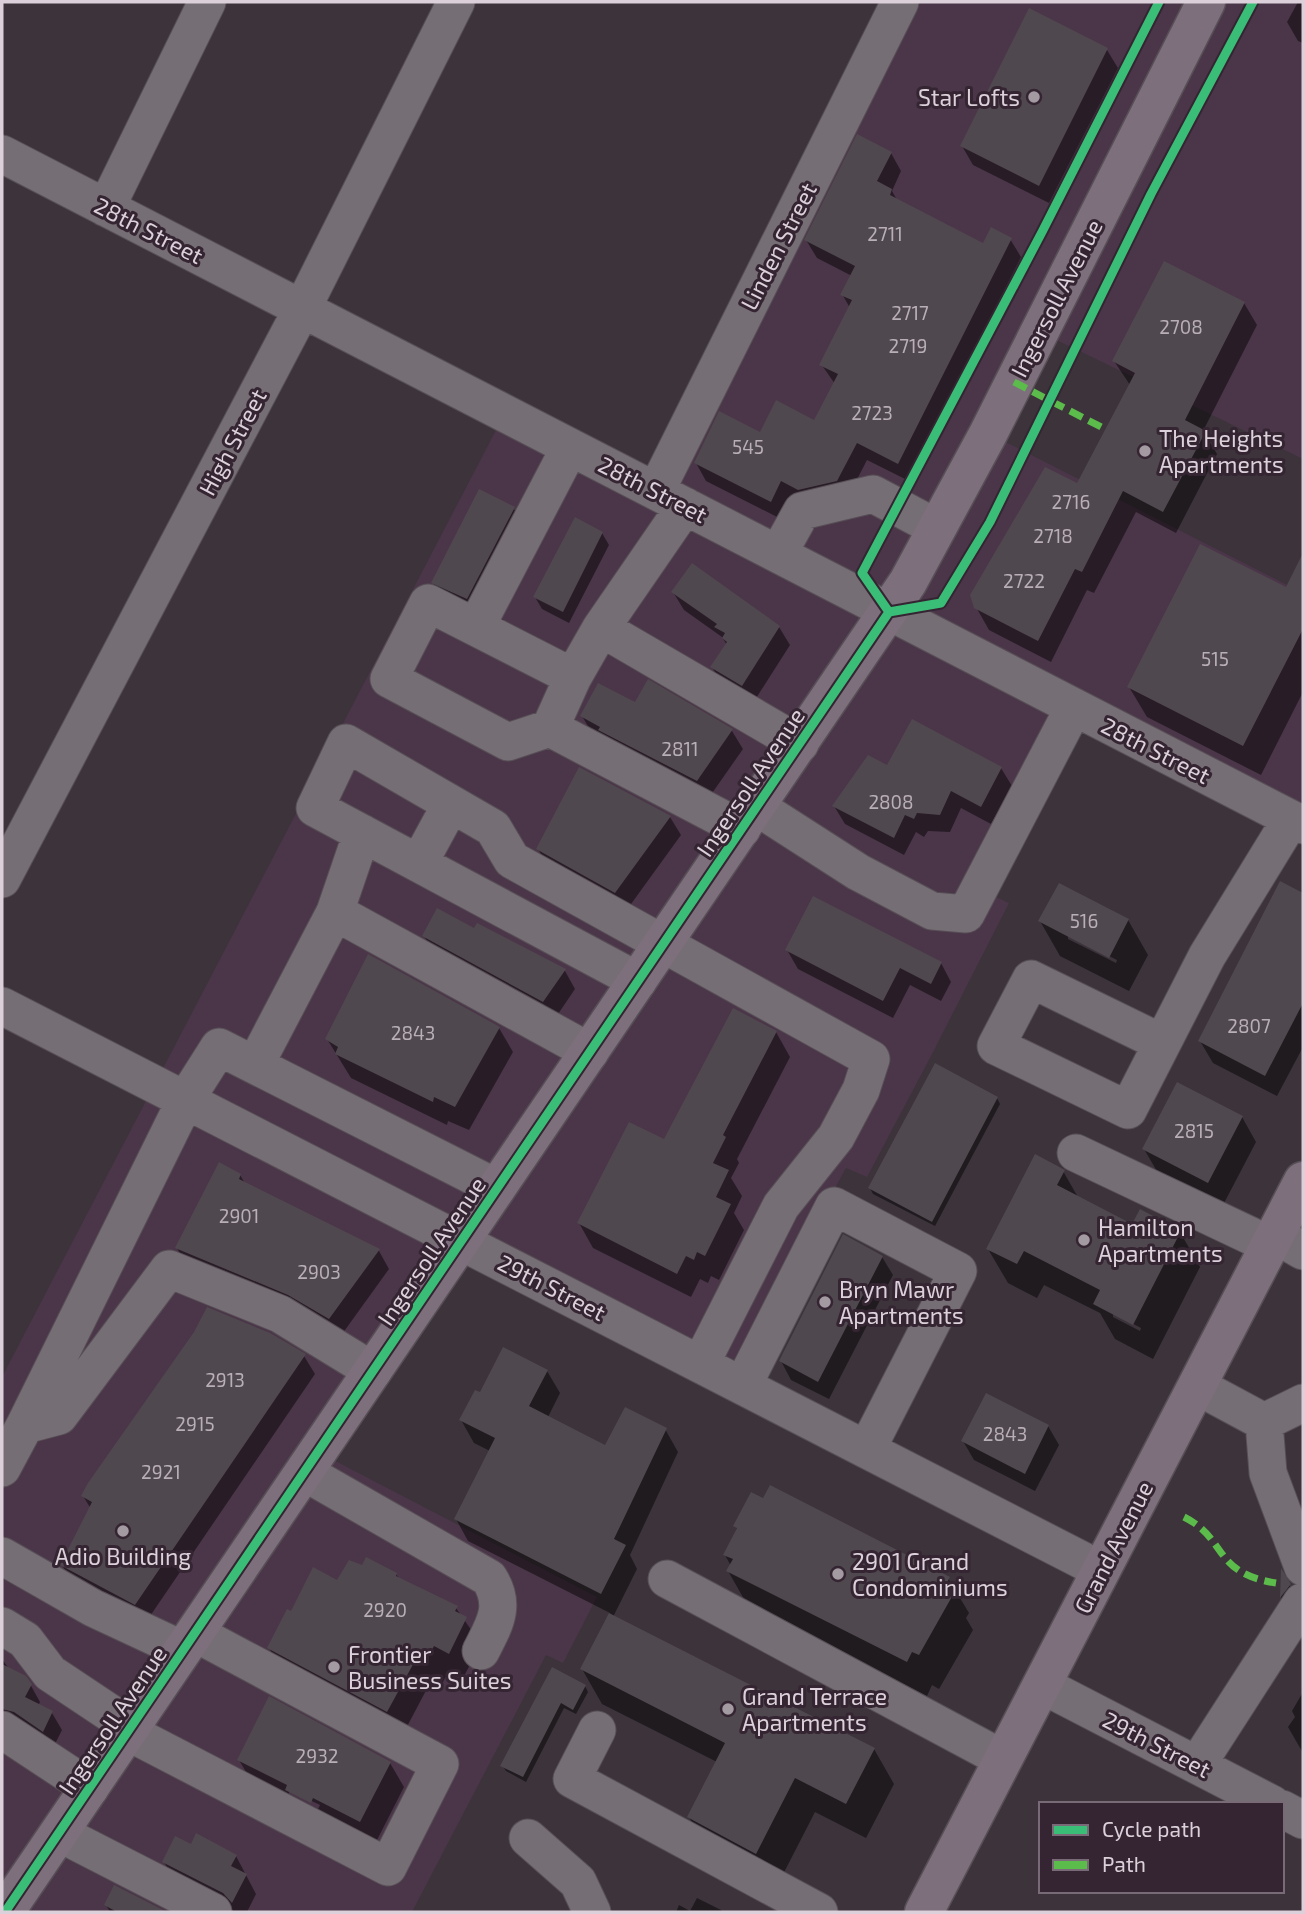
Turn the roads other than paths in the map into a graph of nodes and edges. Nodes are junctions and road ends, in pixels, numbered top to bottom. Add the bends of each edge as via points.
1 (207, 2) edge
2 (456, 2) edge
3 (900, 2) edge
4 (1206, 2) edge
5 (2, 154) edge
6 (106, 208) junction
7 (302, 309) junction
8 (570, 447) junction
9 (670, 498) junction
10 (937, 528) junction
11 (778, 554) junction
12 (889, 612) junction
13 (476, 627) junction
14 (601, 628) junction
15 (573, 677) junction
16 (1073, 707) junction
17 (550, 728) junction
18 (800, 744) junction
19 (451, 804) junction
20 (749, 818) junction
21 (1297, 822) edge
22 (362, 833) junction
23 (419, 863) junction
24 (2, 879) edge
25 (335, 912) junction
26 (663, 944) junction
27 (638, 981) junction
28 (2, 1006) edge
29 (1162, 1043) dead end
30 (590, 1052) junction
31 (255, 1065) junction
32 (186, 1099) junction
33 (1076, 1153) dead end
34 (1303, 1181) edge
35 (497, 1188) junction
36 (462, 1240) junction
37 (1283, 1244) edge
38 (701, 1363) junction
39 (373, 1371) junction
40 (743, 1385) junction
41 (1197, 1386) junction
42 (1303, 1403) edge
43 (1264, 1423) junction
44 (25, 1425) junction
45 (867, 1449) junction
46 (2, 1468) edge
47 (304, 1472) junction
48 (2, 1556) edge
49 (1101, 1570) junction
50 (667, 1579) dead end
51 (1302, 1584) edge
52 (2, 1626) edge
53 (189, 1641) junction
54 (481, 1651) dead end
55 (1042, 1685) junction
56 (2, 1730) edge
57 (129, 1730) junction
58 (597, 1730) dead end
59 (1003, 1759) junction
60 (1197, 1765) junction
61 (90, 1788) junction
62 (1268, 1802) edge
63 (1284, 1810) edge
64 (1303, 1820) edge
65 (59, 1833) junction
66 (528, 1838) dead end
67 (10, 1899) edge
68 (213, 1912) edge
69 (592, 1912) edge
70 (819, 1912) edge
71 (924, 1912) edge

1 - 6 street
2 - 7 street, High Street
3 - 9 street, Linden Street
4 - 10 main road, Ingersoll Avenue
5 - 6 street, 28th Street
6 - 7 street, 28th Street
7 - 8 street, 28th Street
7 - 24 street, High Street
8 - 9 street, 28th Street
8 - 13 street
9 - 11 street, 28th Street
9 - 14 street, Linden Street
10 - 11 street via 873,494 802,511
10 - 12 main road, Ingersoll Avenue
11 - 12 street, 28th Street
12 - 16 street, 28th Street
12 - 18 main road, Ingersoll Avenue
13 - 15 street
13 - 17 street via 428,603 389,679 509,742
14 - 15 street, Linden Street
14 - 18 street
15 - 17 street, Linden Street
16 - 20 street via 966,914 932,911
16 - 21 street, 28th Street
17 - 20 street
18 - 20 main road, Ingersoll Avenue
19 - 22 street via 346,743 315,808
19 - 23 street
19 - 26 street via 493,828 512,860
20 - 26 main road, Ingersoll Avenue
21 - 29 street via 1213,944
22 - 23 street
22 - 25 street
23 - 27 street
25 - 30 street
25 - 31 street
26 - 27 main road, Ingersoll Avenue
26 - 38 street via 871,1059 861,1090 836,1137 782,1206
27 - 30 main road, Ingersoll Avenue
28 - 32 street, 29th Street
30 - 35 main road, Ingersoll Avenue
31 - 32 street via 219,1047
31 - 35 street
32 - 36 street, 29th Street
32 - 44 street
33 - 37 street
34 - 37 main road, Grand Avenue
35 - 36 main road, Ingersoll Avenue
36 - 38 street, 29th Street
36 - 39 main road, Ingersoll Avenue
37 - 41 main road, Grand Avenue
38 - 40 street, 29th Street
39 - 44 street via 280,1314 169,1269 59,1416
39 - 47 main road, Ingersoll Avenue
40 - 45 street, 29th Street
40 - 45 street via 834,1206 929,1254 958,1271
41 - 43 street
41 - 49 main road, Grand Avenue
42 - 43 street
43 - 51 street via 1268,1473
44 - 46 street
45 - 49 street, 29th Street
47 - 53 main road, Ingersoll Avenue
47 - 54 street via 489,1578 497,1590 500,1615
48 - 53 street via 93,1608
49 - 55 main road, Grand Avenue
50 - 59 street
51 - 60 street
52 - 57 street via 25,1640 50,1673
53 - 57 main road, Ingersoll Avenue
53 - 57 street via 440,1764 388,1867
55 - 59 main road, Grand Avenue
55 - 60 street, 29th Street
56 - 61 street
57 - 61 main road, Ingersoll Avenue
58 - 70 street via 572,1779
59 - 71 main road, Grand Avenue
60 - 62 street, 29th Street
61 - 65 main road, Ingersoll Avenue
63 - 64 street
65 - 67 main road, Ingersoll Avenue
65 - 68 street
66 - 69 street via 578,1882

